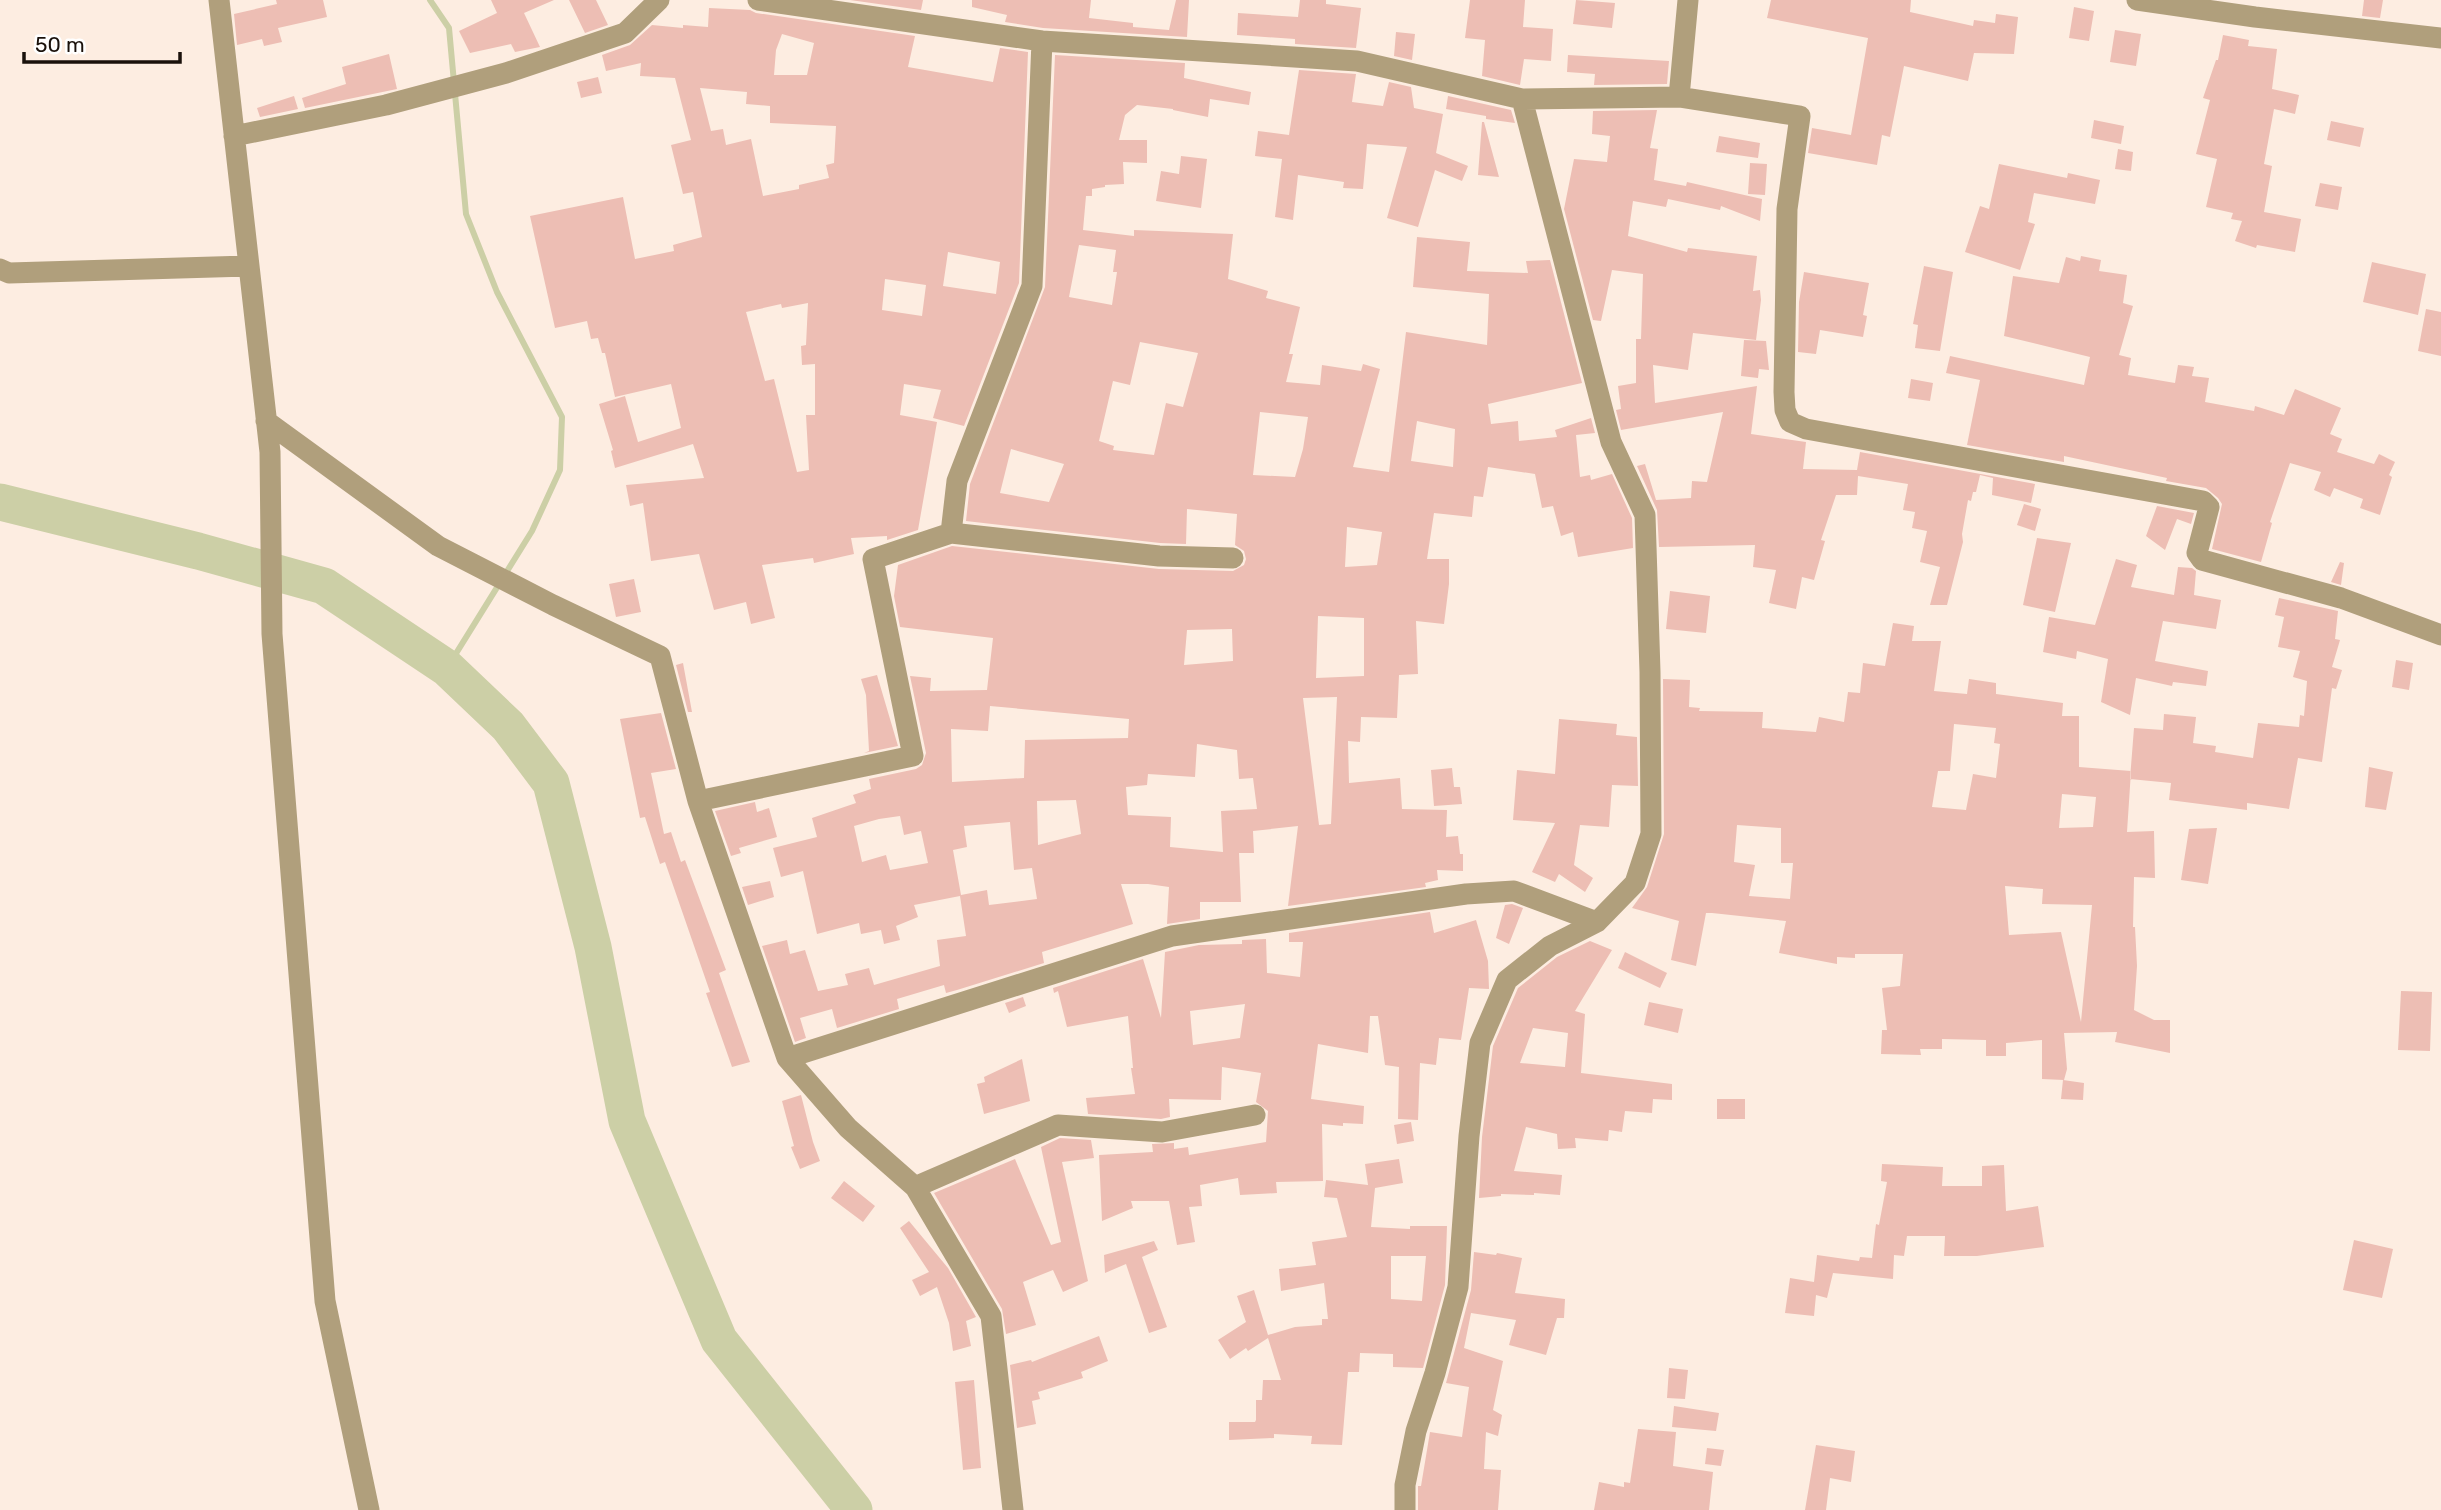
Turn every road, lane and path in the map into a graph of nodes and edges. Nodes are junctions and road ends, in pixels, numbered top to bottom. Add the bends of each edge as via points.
1 (219, 0) edge
2 (659, 0) edge
3 (758, 0) edge
4 (1688, 0) edge
5 (2137, 0) edge
6 (2441, 38) edge
7 (1042, 41) junction
8 (1679, 97) junction
9 (1522, 99) junction
10 (234, 136) junction
11 (248, 266) junction
12 (0, 269) edge
13 (266, 421) junction
14 (951, 533) junction
15 (1233, 558) dead end
16 (2441, 635) edge
17 (698, 801) junction
18 (1597, 922) junction
19 (787, 1058) junction
20 (1255, 1115) dead end
21 (915, 1187) junction
22 (369, 1510) edge
23 (1013, 1510) edge
24 (1405, 1510) edge

1 - 10 street
2 - 10 street via 625,33 506,73 386,105
3 - 7 street
4 - 8 street
5 - 6 street
7 - 9 street via 1357,61
7 - 14 street via 1032,286 957,481
8 - 9 street
8 - 16 street via 1800,116 1787,209 1784,392 1790,422 1806,429 2203,501 2209,507 2197,544 2202,560 2341,598
9 - 18 street via 1611,442 1645,516 1651,834 1635,883
10 - 11 street
11 - 12 street via 9,273
11 - 13 street
13 - 17 street via 438,546 660,656
13 - 22 street via 272,634 325,1301
14 - 15 street via 1159,556
14 - 17 street via 873,559 913,756
17 - 19 street
18 - 19 street via 1514,891 1172,936
18 - 24 street via 1550,946 1507,980 1480,1043 1458,1287 1416,1431
19 - 21 street via 848,1128
20 - 21 street via 1162,1132 1058,1125
21 - 23 street via 991,1316

